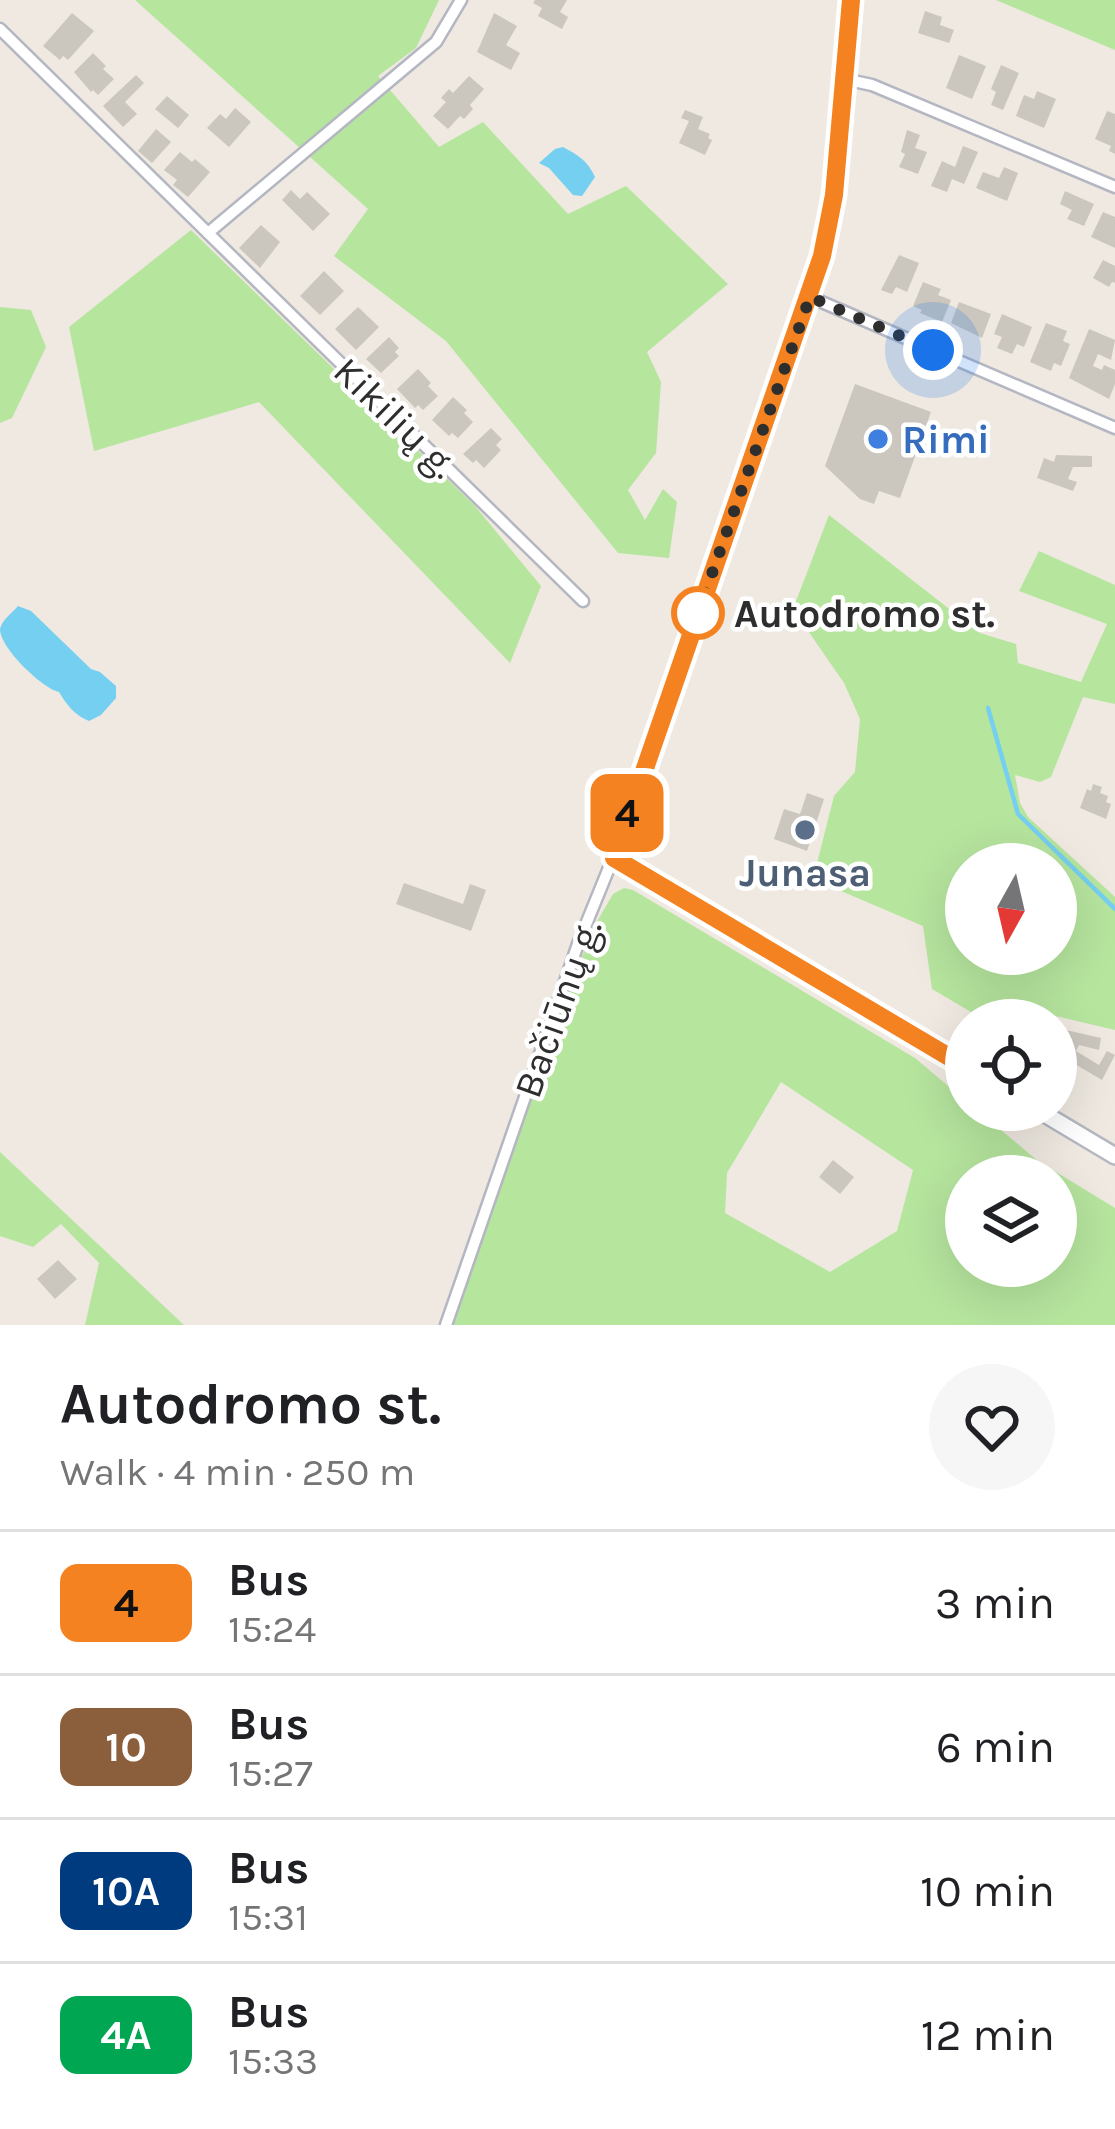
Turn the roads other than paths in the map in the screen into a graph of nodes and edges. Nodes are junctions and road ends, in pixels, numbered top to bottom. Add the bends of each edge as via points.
1 (460, 0) edge
2 (851, 0) edge
3 (0, 28) edge
4 (844, 80) junction
5 (1115, 188) edge
6 (208, 233) junction
7 (810, 297) junction
8 (1115, 428) edge
9 (583, 601) dead end
10 (614, 858) junction
11 (945, 1055) edge
12 (1073, 1131) edge
13 (1115, 1156) edge
14 (446, 1325) edge

1 - 6 street via 436,42
2 - 4 main road, Bačiūnų g.
3 - 6 street, Kikilių g.
4 - 5 street
4 - 7 main road, Bačiūnų g. via 832,211
6 - 9 street, Kikilių g.
7 - 8 street
7 - 10 main road, Bačiūnų g.
10 - 11 main road
10 - 14 street, Bačiūnų g.
12 - 13 main road

